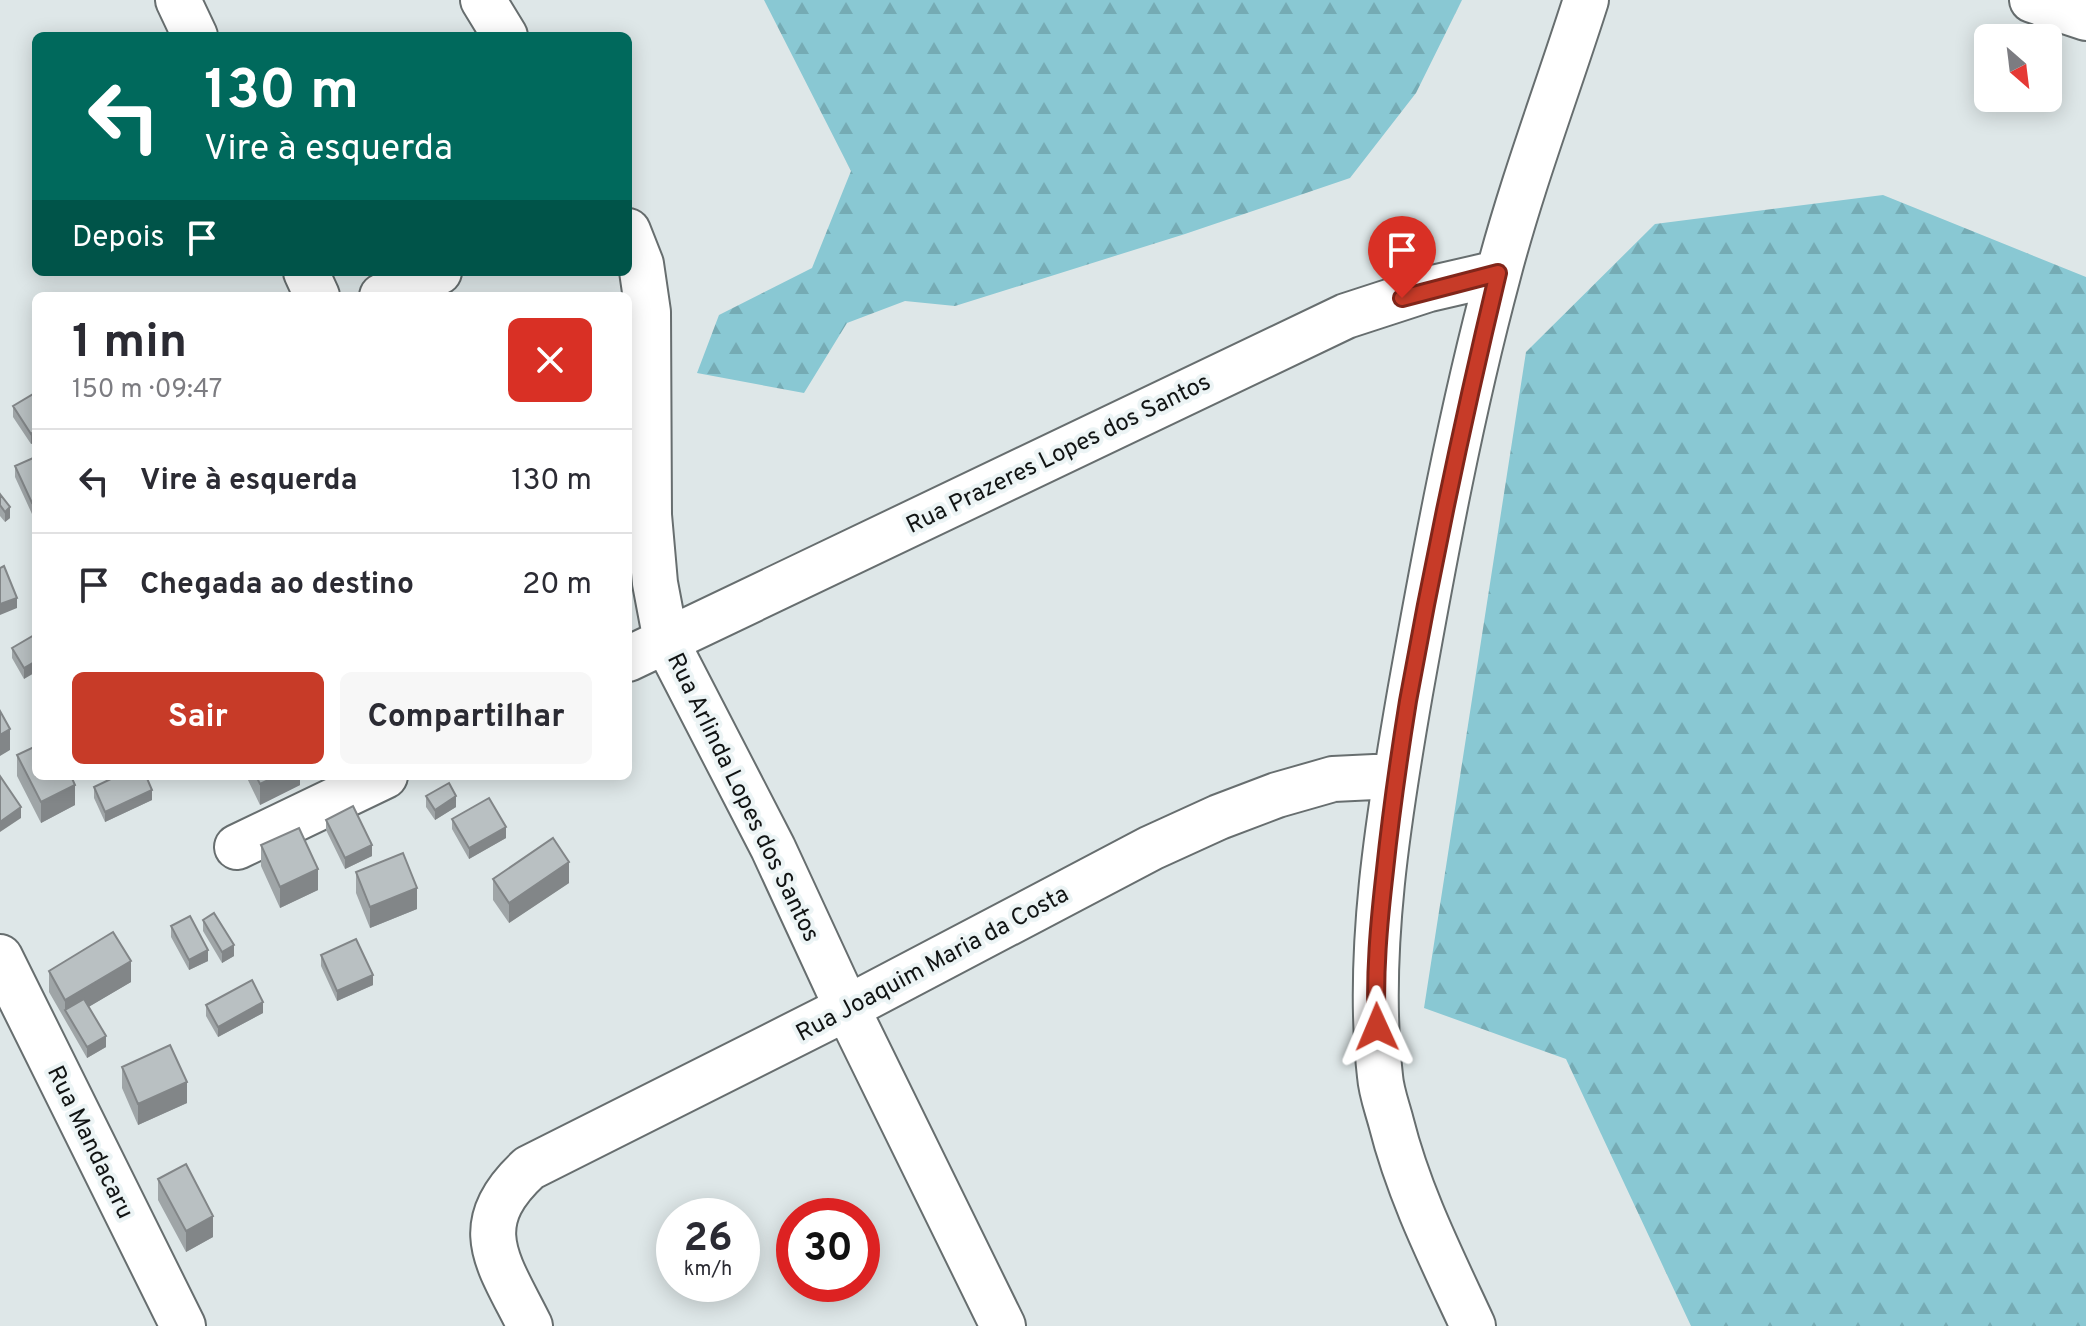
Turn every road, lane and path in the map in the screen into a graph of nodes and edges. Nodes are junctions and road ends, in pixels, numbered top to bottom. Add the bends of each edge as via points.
1 (178, 0) edge
2 (483, 0) edge
3 (1586, 0) edge
4 (2032, 0) edge
5 (2086, 18) edge
6 (193, 32) edge
7 (503, 32) edge
8 (632, 241) edge
9 (1498, 273) junction
10 (430, 276) edge
11 (392, 292) edge
12 (639, 430) edge
13 (647, 650) edge
14 (1395, 776) junction
15 (377, 780) edge
16 (237, 847) dead end
17 (0, 957) edge
18 (847, 1008) junction
19 (183, 1326) edge
20 (530, 1326) edge
21 (1003, 1326) edge
22 (1473, 1326) edge

1 - 6 street
2 - 7 street
3 - 9 street
4 - 5 street
8 - 12 street, Rua Arlinda Lopes dos Santos via 648,312
9 - 13 street, Rua Prazeres Lopes dos Santos via 1346,316
9 - 14 street via 1433,561
10 - 11 street
12 - 13 street, Rua Arlinda Lopes dos Santos via 655,583
13 - 18 street, Rua Arlinda Lopes dos Santos via 773,848
14 - 18 street, Rua Joaquim Maria da Costa via 1333,779 1219,817
14 - 22 street via 1375,1001 1380,1079 1419,1210
15 - 16 street
17 - 19 street, Rua Mandacaru
18 - 20 street, Rua Joaquim Maria da Costa via 529,1168 510,1185 496,1208 495,1255
18 - 21 street, Rua Arlinda Lopes dos Santos

